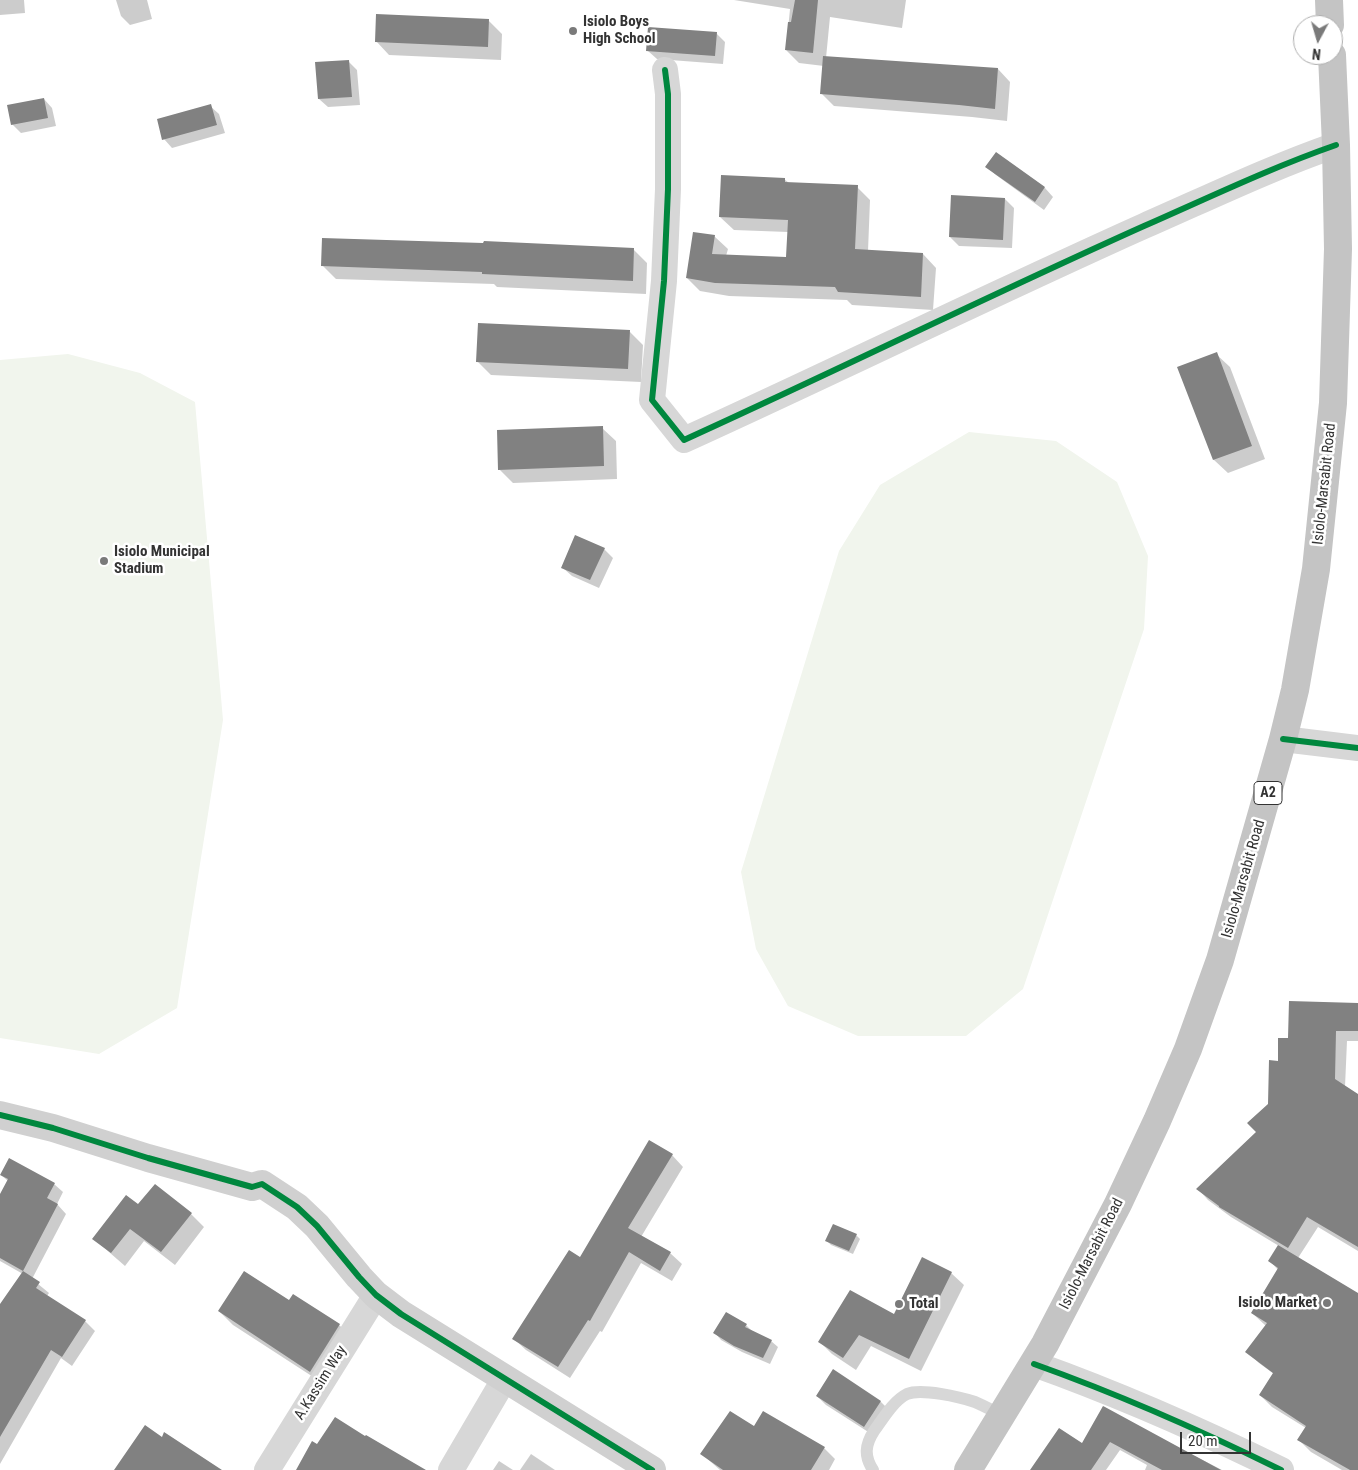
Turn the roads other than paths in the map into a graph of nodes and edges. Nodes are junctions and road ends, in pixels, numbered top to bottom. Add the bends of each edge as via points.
1 (1329, 0) edge
2 (1330, 15) edge
3 (1332, 65) edge
4 (665, 70) dead end
5 (1336, 145) junction
6 (1283, 739) junction
7 (1358, 748) edge
8 (0, 1115) edge
9 (376, 1295) junction
10 (1034, 1364) junction
11 (505, 1378) junction
12 (1002, 1416) junction
13 (650, 1469) edge
14 (267, 1470) edge
15 (451, 1470) edge
16 (873, 1470) edge
17 (968, 1470) edge
18 (1281, 1470) edge

1 - 2 highway
3 - 5 highway, Isiolo-Marsabit Road / A2
4 - 5 street via 668,94 666,235 652,400 684,440 1076,256 1246,180
5 - 6 highway, Isiolo-Marsabit Road / A2 via 1338,249 1333,403 1314,578 1295,690
6 - 7 street
6 - 10 highway, Isiolo-Marsabit Road / A2 via 1220,960 1188,1049 1118,1204
8 - 9 street via 252,1187 262,1184 297,1207 317,1226
9 - 11 street
9 - 14 street, A.Kassim Way
10 - 12 highway, Isiolo-Marsabit Road / A2
10 - 18 street via 1097,1387
11 - 13 street
11 - 15 street
12 - 16 lane via 975,1402 917,1392 907,1394 893,1406 868,1442 866,1456
12 - 17 highway, Isiolo-Marsabit Road / A2

